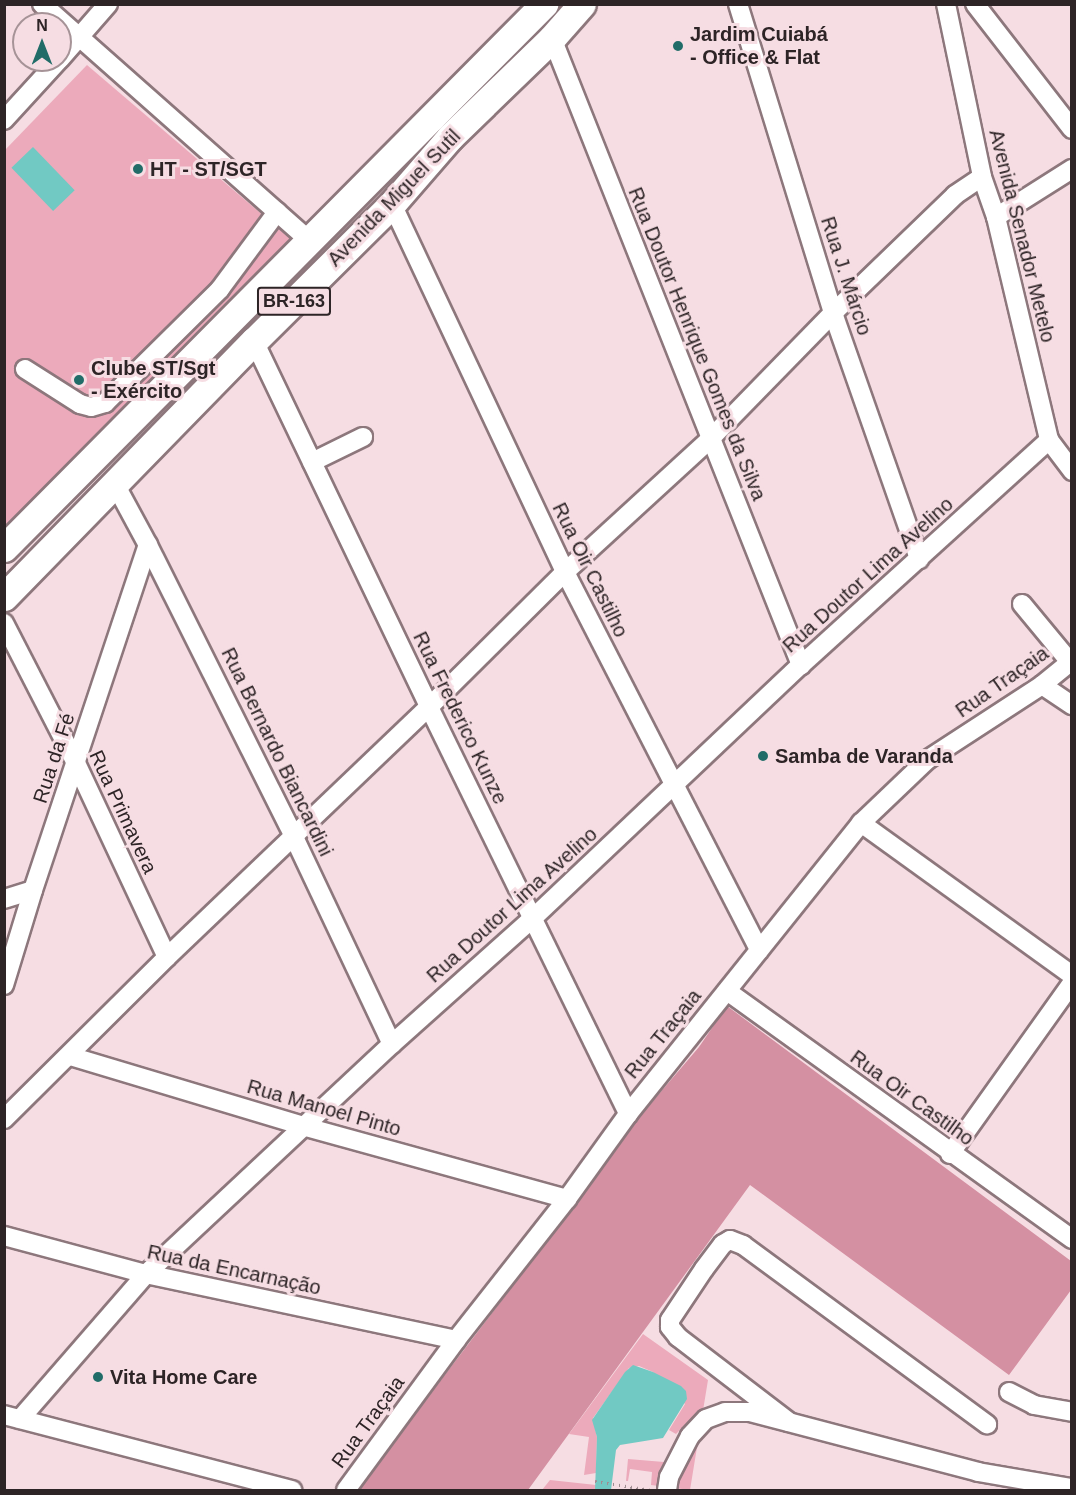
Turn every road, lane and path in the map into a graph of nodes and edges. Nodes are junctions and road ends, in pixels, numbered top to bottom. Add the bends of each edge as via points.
1 (42, 4) edge
2 (108, 4) edge
3 (544, 4) edge
4 (582, 4) edge
5 (738, 4) edge
6 (946, 4) edge
7 (975, 4) edge
8 (79, 36) junction
9 (552, 38) junction
10 (72, 44) edge
11 (47, 72) edge
12 (4, 120) edge
13 (1071, 129) edge
14 (1071, 169) edge
15 (982, 177) junction
16 (392, 204) junction
17 (278, 212) junction
18 (996, 217) junction
19 (310, 241) junction
20 (833, 313) junction
21 (254, 341) junction
22 (24, 369) dead end
23 (363, 437) dead end
24 (710, 439) junction
25 (1049, 441) junction
26 (312, 462) junction
27 (1071, 471) edge
28 (115, 484) junction
29 (148, 545) junction
30 (4, 549) edge
31 (919, 559) junction
32 (565, 572) junction
33 (4, 597) edge
34 (1022, 604) dead end
35 (4, 624) edge
36 (1071, 662) edge
37 (801, 665) junction
38 (1042, 684) junction
39 (1071, 705) edge
40 (429, 707) junction
41 (76, 763) junction
42 (674, 786) junction
43 (861, 824) junction
44 (293, 835) junction
45 (33, 890) junction
46 (4, 899) edge
47 (533, 918) junction
48 (759, 950) junction
49 (167, 957) junction
50 (1071, 975) edge
51 (1071, 983) edge
52 (4, 986) edge
53 (727, 991) junction
54 (392, 1044) junction
55 (70, 1056) junction
56 (628, 1113) junction
57 (4, 1119) edge
58 (306, 1127) junction
59 (950, 1154) junction
60 (567, 1199) junction
61 (4, 1236) edge
62 (1071, 1239) edge
63 (146, 1274) junction
64 (456, 1340) junction
65 (1009, 1392) dead end
66 (1071, 1413) edge
67 (12, 1417) edge
68 (789, 1422) junction
69 (987, 1424) dead end
70 (595, 1481) dead end
71 (1071, 1488) edge
72 (292, 1491) edge
73 (346, 1491) edge
74 (651, 1491) edge
75 (667, 1491) edge

1 - 8 street
2 - 8 street
3 - 19 highway, Avenida Miguel Sutil / BR-163
4 - 9 highway, Avenida Miguel Sutil / BR-163
5 - 20 street, Rua J. Márcio
6 - 15 street, Avenida Senador Metelo
7 - 13 street
8 - 10 street
8 - 17 street
9 - 16 highway, Avenida Miguel Sutil / BR-163 via 450,137
9 - 24 street, Rua Doutor Henrique Gomes da Silva
11 - 12 street
14 - 18 street
15 - 18 street, Avenida Senador Metelo
15 - 20 street via 955,195
16 - 21 highway, Avenida Miguel Sutil / BR-163
16 - 32 street, Rua Oir Castilho
17 - 19 street
17 - 22 street via 220,289 105,404 80,404
18 - 25 street, Avenida Senador Metelo
19 - 30 highway, Avenida Miguel Sutil / BR-163
20 - 24 street
20 - 31 street, Rua J. Márcio
21 - 26 street, Rua Frederico Kunze
21 - 28 highway, Avenida Miguel Sutil / BR-163
23 - 26 street
24 - 32 street
24 - 37 street, Rua Doutor Henrique Gomes da Silva
25 - 27 street, Avenida Senador Metelo
25 - 31 street, Rua Doutor Lima Avelino
26 - 40 street, Rua Frederico Kunze
28 - 29 street, Rua Bernardo Biancardini
28 - 33 highway, Avenida Miguel Sutil / BR-163
29 - 41 street, Rua da Fé
29 - 44 street, Rua Bernardo Biancardini
31 - 37 street, Rua Doutor Lima Avelino
32 - 40 street
32 - 42 street, Rua Oir Castilho
34 - 36 street
35 - 41 street, Rua Primavera
36 - 38 street, Rua Traçaia
37 - 42 street, Rua Doutor Lima Avelino
38 - 39 street
38 - 43 street, Rua Traçaia via 927,760
40 - 44 street
40 - 47 street, Rua Frederico Kunze
41 - 45 street, Rua da Fé
41 - 49 street, Rua Primavera
42 - 47 street, Rua Doutor Lima Avelino
42 - 48 street, Rua Oir Castilho
43 - 48 street, Rua Traçaia
43 - 50 street
44 - 49 street
44 - 54 street, Rua Bernardo Biancardini
45 - 46 street
45 - 52 street, Rua da Fé
47 - 54 street, Rua Doutor Lima Avelino
47 - 56 street, Rua Frederico Kunze
48 - 53 street, Rua Traçaia
49 - 55 street
51 - 59 street
53 - 56 street, Rua Traçaia
53 - 59 street, Rua Oir Castilho
54 - 58 street, Rua Doutor Lima Avelino
55 - 57 street
55 - 58 street, Rua Manoel Pinto
56 - 60 street, Rua Traçaia
58 - 60 street, Rua Manoel Pinto
58 - 63 street, Rua Doutor Lima Avelino
59 - 62 street, Rua Oir Castilho
60 - 64 street, Rua Traçaia
61 - 63 street, Rua da Encarnação
63 - 64 street, Rua da Encarnação
63 - 67 street, Rua Doutor Lima Avelino
64 - 73 street, Rua Traçaia
65 - 66 street via 1034,1406
67 - 72 street
68 - 69 street via 670,1327 670,1320 704,1269 730,1240 743,1245
68 - 71 street via 978,1472
68 - 75 street via 750,1412 724,1412 706,1419 690,1436 669,1477
70 - 74 path

